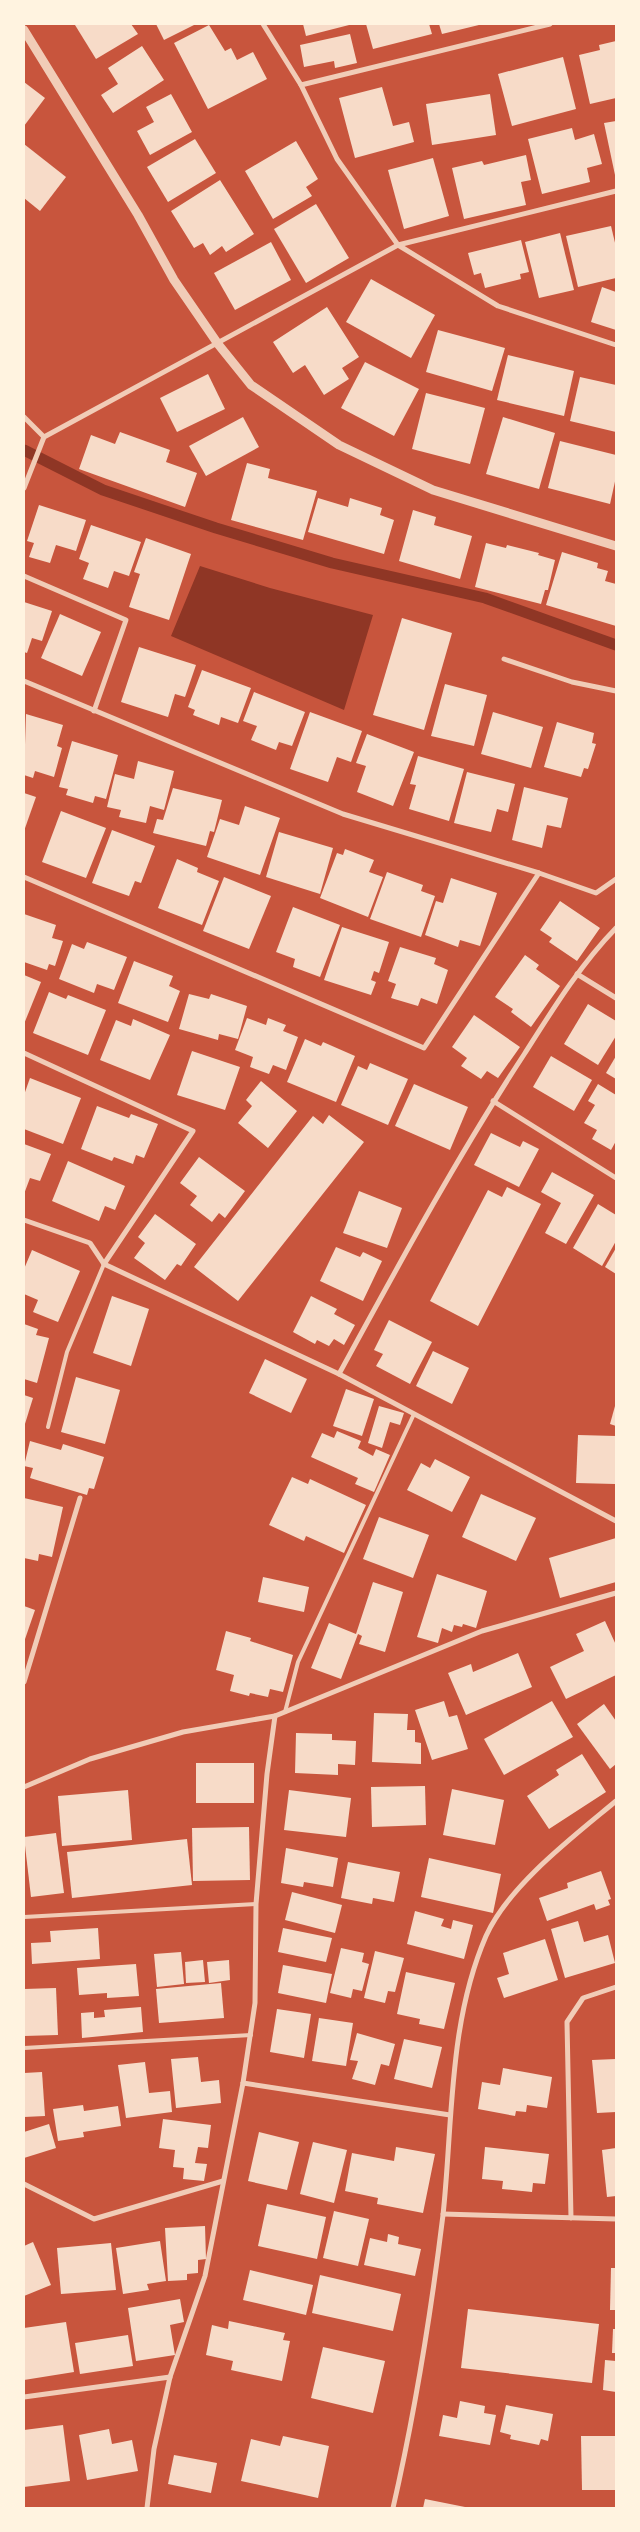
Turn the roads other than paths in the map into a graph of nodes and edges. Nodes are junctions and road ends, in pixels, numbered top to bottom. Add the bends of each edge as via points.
1 (263, 24) edge
2 (550, 24) edge
3 (24, 30) edge
4 (301, 85) junction
5 (616, 191) edge
6 (398, 245) junction
7 (218, 344) junction
8 (616, 345) edge
9 (24, 417) edge
10 (44, 437) junction
11 (24, 488) edge
12 (616, 546) edge
13 (24, 576) edge
14 (504, 659) dead end
15 (24, 682) edge
16 (616, 691) edge
17 (94, 710) junction
18 (539, 873) junction
19 (24, 877) edge
20 (616, 879) edge
21 (616, 928) edge
22 (577, 974) junction
23 (616, 998) edge
24 (24, 1053) edge
25 (493, 1101) junction
26 (616, 1178) edge
27 (24, 1220) edge
28 (104, 1264) junction
29 (338, 1374) junction
30 (414, 1414) junction
31 (48, 1427) dead end
32 (80, 1498) dead end
33 (616, 1521) edge
34 (616, 1592) edge
35 (24, 1682) edge
36 (285, 1713) junction
37 (275, 1716) junction
38 (24, 1787) edge
39 (616, 1801) edge
40 (256, 1904) junction
41 (24, 1917) edge
42 (616, 1987) edge
43 (251, 2035) junction
44 (24, 2048) edge
45 (243, 2083) junction
46 (450, 2115) junction
47 (223, 2181) junction
48 (24, 2184) edge
49 (443, 2214) junction
50 (571, 2218) junction
51 (616, 2219) edge
52 (170, 2377) junction
53 (24, 2397) edge
54 (147, 2508) edge
55 (393, 2508) edge

1 - 4 street
2 - 4 street
3 - 7 street via 138,215 174,280
4 - 6 street via 337,159
5 - 6 street
6 - 7 street
6 - 8 street via 498,306
7 - 10 street
7 - 12 street via 251,385 339,445 433,490
9 - 10 street
10 - 11 street
13 - 17 street via 126,620
14 - 16 street via 572,682
15 - 17 street
17 - 18 street via 343,814
18 - 19 street via 424,1048
18 - 20 street via 596,893
21 - 22 street
22 - 23 street
22 - 25 street
24 - 28 street via 193,1130
25 - 26 street
25 - 29 street via 453,1166
27 - 28 street via 90,1243
28 - 29 street
28 - 31 lane via 67,1352
29 - 30 street
30 - 33 street
30 - 36 lane via 298,1662
32 - 35 street
34 - 36 street via 482,1631
36 - 37 street
37 - 38 street via 183,1732 90,1759
37 - 40 street
39 - 46 street via 514,1892 486,1936 468,1991 458,2042
40 - 41 lane
40 - 43 street via 256,2003
42 - 50 street via 583,1998 567,2022
43 - 44 lane
43 - 45 street
45 - 46 street
45 - 47 street
46 - 49 street
47 - 48 street via 94,2219
47 - 52 street via 204,2276
49 - 50 street
49 - 55 street via 410,2433
50 - 51 street
52 - 53 street
52 - 54 street via 154,2449

